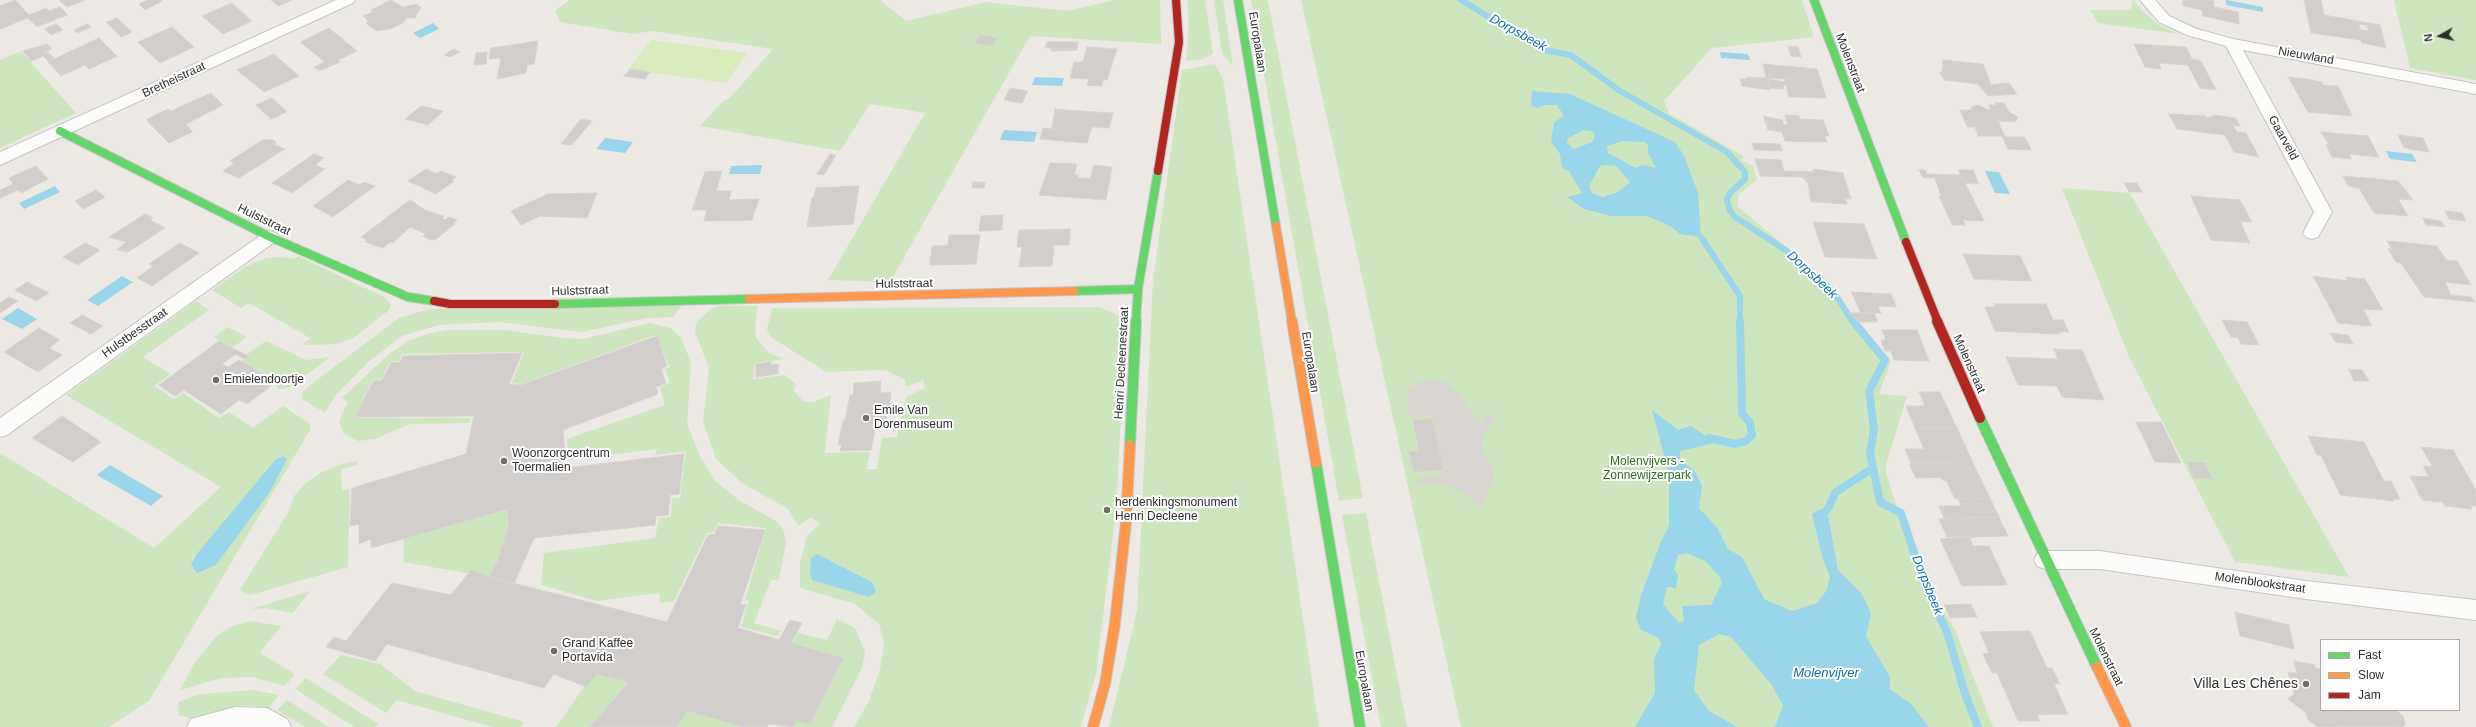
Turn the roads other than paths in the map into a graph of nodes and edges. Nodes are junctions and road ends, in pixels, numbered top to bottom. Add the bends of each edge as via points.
1 (348, 0) edge
2 (1176, 0) edge
3 (1238, 0) edge
4 (1814, 0) edge
5 (2146, 0) edge
6 (2232, 43) junction
7 (2476, 88) edge
8 (60, 131) junction
9 (0, 159) edge
10 (2312, 233) dead end
11 (270, 237) junction
12 (1138, 289) junction
13 (0, 429) edge
14 (2045, 560) junction
15 (2476, 610) edge
16 (199, 727) edge
17 (279, 727) edge
18 (1094, 727) edge
19 (1360, 727) edge
20 (2126, 727) edge

1 - 8 street, Bretheistraat
2 - 12 street, Henri Decleenestraat via 1179,42
3 - 19 street, Europalaan
4 - 14 street, Molenstraat via 1948,348
5 - 6 street, Nieuwland via 2164,19 2192,32
6 - 7 street, Nieuwland
6 - 10 street, Gaarveld via 2323,212
8 - 9 street, Bretheistraat
8 - 11 street, Hulststraat
11 - 12 street, Hulststraat via 408,297 450,304 528,305
11 - 13 street, Hulstbesstraat
12 - 18 street, Henri Decleenestraat via 1126,522 1105,684
14 - 15 street, Molenblookstraat via 2100,560 2306,590
14 - 20 street, Molenstraat
16 - 17 street via 235,718 267,719

